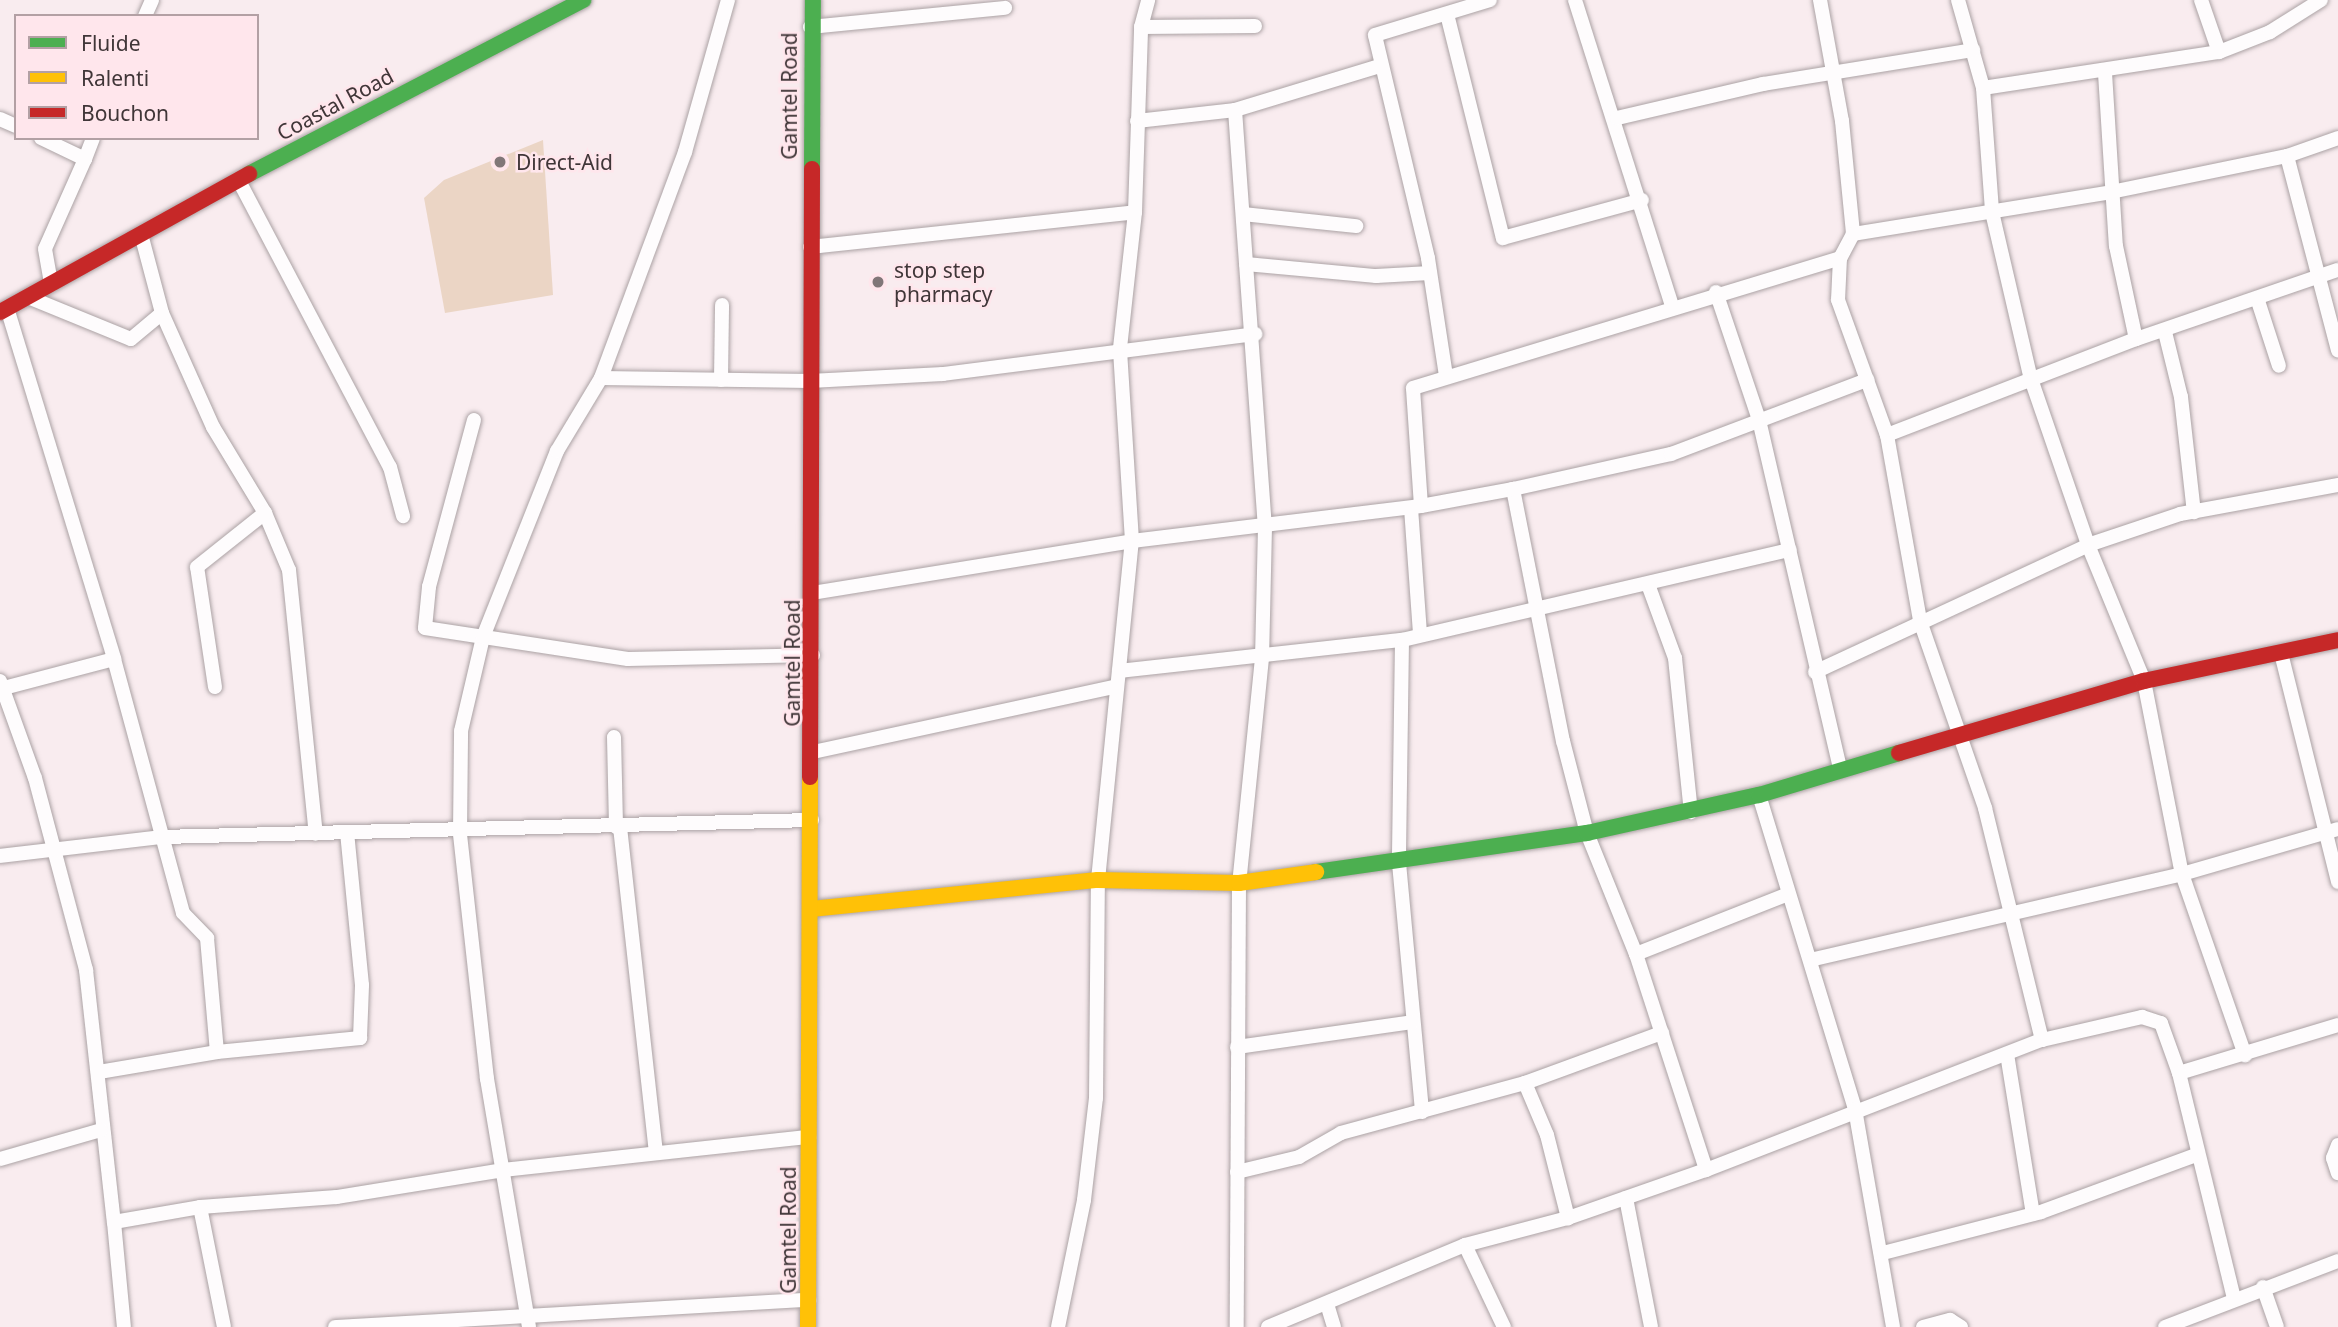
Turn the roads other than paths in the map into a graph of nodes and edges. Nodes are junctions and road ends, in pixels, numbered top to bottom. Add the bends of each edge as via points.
1 (583, 0) edge
2 (728, 0) edge
3 (813, 0) edge
4 (1148, 0) edge
5 (1490, 0) edge
6 (1575, 0) edge
7 (1820, 0) edge
8 (1958, 0) edge
9 (2201, 0) edge
10 (2321, 0) edge
11 (1005, 8) dead end
12 (1447, 14) junction
13 (1255, 26) dead end
14 (810, 27) junction
15 (1142, 27) junction
16 (1973, 50) junction
17 (2219, 52) junction
18 (1380, 66) junction
19 (2105, 73) junction
20 (1831, 74) junction
21 (1983, 88) junction
22 (1235, 110) junction
23 (1617, 118) junction
24 (1137, 121) junction
25 (2338, 138) edge
26 (45, 140) edge
27 (92, 140) edge
28 (2287, 156) junction
29 (85, 159) junction
30 (239, 181) junction
31 (2112, 192) junction
32 (1642, 200) junction
33 (1135, 212) junction
34 (1992, 212) junction
35 (1243, 214) junction
36 (1356, 226) dead end
37 (141, 234) junction
38 (1853, 234) junction
39 (810, 247) junction
40 (1840, 258) junction
41 (1246, 264) junction
42 (2338, 270) edge
43 (1430, 273) junction
44 (2319, 277) junction
45 (51, 284) junction
46 (1716, 292) junction
47 (28, 297) junction
48 (2258, 301) junction
49 (722, 305) dead end
50 (1672, 306) junction
51 (4, 310) edge
52 (162, 313) junction
53 (2165, 332) junction
54 (1255, 334) junction
55 (2136, 339) junction
56 (1120, 348) junction
57 (2338, 350) edge
58 (2278, 366) dead end
59 (1446, 376) junction
60 (601, 378) junction
61 (2031, 379) junction
62 (721, 380) junction
63 (1867, 380) junction
64 (810, 381) junction
65 (474, 420) dead end
66 (1759, 420) junction
67 (1887, 435) junction
68 (2338, 485) edge
69 (1513, 489) junction
70 (1416, 507) junction
71 (2194, 512) junction
72 (265, 513) junction
73 (402, 516) dead end
74 (1265, 527) junction
75 (1132, 541) junction
76 (2088, 545) junction
77 (1790, 550) junction
78 (1649, 587) junction
79 (812, 593) junction
80 (1535, 610) junction
81 (1920, 621) junction
82 (1420, 634) junction
83 (483, 636) junction
84 (1402, 640) junction
85 (2338, 640) edge
86 (2281, 653) junction
87 (813, 654) junction
88 (1262, 658) junction
89 (114, 659) junction
90 (1119, 671) junction
91 (1815, 672) junction
92 (2144, 681) junction
93 (1, 686) edge
94 (215, 687) dead end
95 (1114, 687) junction
96 (1963, 733) junction
97 (614, 737) dead end
98 (813, 752) junction
99 (1841, 771) junction
100 (1759, 794) junction
101 (1691, 812) junction
102 (812, 820) junction
103 (618, 827) junction
104 (2331, 830) edge
105 (460, 833) junction
106 (1587, 833) junction
107 (316, 834) junction
108 (347, 834) junction
109 (162, 837) junction
110 (55, 846) junction
111 (0, 856) edge
112 (1399, 863) junction
113 (2182, 874) junction
114 (1098, 880) junction
115 (2338, 882) edge
116 (1239, 883) junction
117 (1788, 894) junction
118 (811, 909) junction
119 (2008, 914) junction
120 (1636, 954) junction
121 (1810, 960) junction
122 (1412, 1022) junction
123 (2338, 1025) edge
124 (1662, 1032) junction
125 (2042, 1040) junction
126 (1237, 1047) junction
127 (216, 1052) junction
128 (2007, 1054) junction
129 (2245, 1055) junction
130 (99, 1072) junction
131 (2179, 1073) junction
132 (1525, 1083) junction
133 (1854, 1110) junction
134 (1422, 1112) junction
135 (101, 1130) junction
136 (809, 1137) junction
137 (2338, 1145) edge
138 (656, 1152) junction
139 (2196, 1155) junction
140 (0, 1159) edge
141 (503, 1170) junction
142 (1706, 1170) junction
143 (1237, 1172) junction
144 (2338, 1173) edge
145 (1626, 1198) junction
146 (200, 1207) junction
147 (2034, 1214) junction
148 (1568, 1218) junction
149 (114, 1222) junction
150 (1465, 1245) junction
151 (1883, 1252) junction
152 (2338, 1261) edge
153 (2263, 1287) junction
154 (2234, 1299) junction
155 (809, 1300) junction
156 (1327, 1304) junction
157 (529, 1321) edge
158 (2185, 1323) edge
159 (124, 1327) edge
160 (224, 1327) edge
161 (335, 1327) edge
162 (808, 1327) edge
163 (1058, 1327) edge
164 (1237, 1327) edge
165 (1268, 1327) edge
166 (1334, 1327) edge
167 (1504, 1327) edge
168 (1651, 1327) edge
169 (1894, 1327) edge
170 (1923, 1327) edge
171 (1961, 1327) edge
172 (2165, 1327) edge
173 (2277, 1327) edge

1 - 30 street, Coastal Road
2 - 60 street via 684,152
3 - 14 street, Gamtel Road
4 - 15 street
5 - 12 street
6 - 23 street
7 - 20 street
8 - 16 street
9 - 17 street
10 - 17 street via 2270,32
11 - 14 street
12 - 18 street via 1375,35
12 - 32 street via 1503,238
13 - 15 street
14 - 39 street, Gamtel Road
15 - 24 street
16 - 20 street
16 - 21 street
17 - 19 street
18 - 22 street
18 - 43 street
19 - 21 street
19 - 31 street
20 - 23 street via 1763,84
20 - 38 street via 1842,121
21 - 34 street
22 - 24 street
22 - 35 street
23 - 32 street
24 - 33 street
25 - 28 street
26 - 29 street
27 - 29 street
28 - 31 street
28 - 44 street
29 - 45 street via 46,249
30 - 37 street, Coastal Road
30 - 73 street via 390,467
31 - 34 street
31 - 55 street via 2116,246
32 - 50 street
33 - 39 street
33 - 56 street
34 - 38 street
34 - 61 street
35 - 36 street
35 - 41 street
37 - 45 street, Coastal Road
37 - 52 street
38 - 40 street
39 - 64 street, Gamtel Road
40 - 46 street
40 - 63 street via 1838,300
41 - 43 street via 1376,276
41 - 54 street
42 - 44 street
43 - 59 street
44 - 48 street
44 - 57 street
45 - 47 street, Coastal Road
46 - 50 street
46 - 66 street
47 - 51 street, Coastal Road
47 - 52 street via 131,338
48 - 53 street
48 - 58 street
49 - 62 street
50 - 59 street
51 - 89 street
52 - 72 street via 213,427
53 - 55 street
53 - 71 street via 2181,397
54 - 56 street
54 - 74 street
55 - 61 street
56 - 64 street via 943,374
56 - 75 street
59 - 70 street via 1413,388
60 - 62 street
60 - 83 street via 557,451
61 - 67 street
61 - 76 street
62 - 64 street
63 - 66 street
63 - 67 street
64 - 79 street, Gamtel Road
65 - 83 street via 429,587 425,628
66 - 69 street via 1671,454
66 - 77 street
67 - 81 street
68 - 71 street
69 - 70 street
69 - 80 street
70 - 74 street
70 - 82 street
71 - 76 street
72 - 94 street via 197,567
72 - 107 street via 289,570
74 - 75 street
74 - 88 street
75 - 79 street
75 - 90 street
76 - 81 street
76 - 92 street
77 - 78 street
77 - 91 street
78 - 80 street
78 - 101 street via 1675,658
79 - 87 street, Gamtel Road
80 - 82 street
80 - 106 street
81 - 91 street
81 - 96 street
82 - 84 street
83 - 87 street via 628,659
83 - 105 street via 461,731
84 - 88 street
84 - 112 street
85 - 86 street
86 - 92 street
86 - 104 street
87 - 98 street, Gamtel Road
88 - 90 street
88 - 116 street
89 - 93 street
89 - 109 street
90 - 95 street
91 - 99 street
92 - 96 street
92 - 113 street
93 - 110 street
95 - 98 street
95 - 114 street
96 - 99 street
96 - 119 street
97 - 103 street
98 - 102 street, Gamtel Road
99 - 100 street
100 - 101 street
100 - 117 street
101 - 106 street
102 - 103 street
102 - 118 street, Gamtel Road
103 - 105 street
103 - 138 street
104 - 113 street
104 - 115 street
105 - 108 street
105 - 141 street via 487,1079
106 - 112 street
106 - 120 street
107 - 108 street
107 - 109 street
108 - 127 street via 362,985 360,1038
109 - 110 street
109 - 127 street via 183,914 207,938
110 - 111 street
110 - 130 street via 86,970
112 - 116 street
112 - 122 street
113 - 119 street
113 - 129 street
114 - 116 street
114 - 118 street
114 - 163 street via 1096,1098 1084,1199
116 - 126 street
117 - 120 street
117 - 121 street
118 - 136 street, Gamtel Road
119 - 121 street
119 - 125 street
120 - 124 street
121 - 133 street
122 - 126 street
122 - 134 street
123 - 129 street
124 - 132 street
124 - 142 street
125 - 128 street
125 - 131 street via 2155,1017
126 - 143 street
127 - 130 street
128 - 133 street
128 - 147 street
129 - 131 street
130 - 135 street
131 - 139 street
132 - 134 street
132 - 148 street via 1547,1135
133 - 142 street
133 - 151 street
134 - 143 street via 1341,1133 1299,1157
135 - 140 street
135 - 149 street
136 - 138 street
136 - 155 street, Gamtel Road
137 - 144 street via 2333,1158
138 - 141 street
139 - 147 street
139 - 154 street
141 - 146 street via 337,1197
141 - 157 street
142 - 145 street
143 - 164 street
145 - 148 street
145 - 168 street
146 - 149 street
146 - 160 street
147 - 151 street
148 - 150 street
149 - 159 street
150 - 156 street
150 - 167 street
151 - 169 street
152 - 153 street
153 - 154 street
153 - 173 street
154 - 158 street
155 - 157 street
155 - 162 street, Gamtel Road
156 - 165 street
156 - 166 street
157 - 161 street
158 - 172 street
170 - 171 street via 1950,1320

